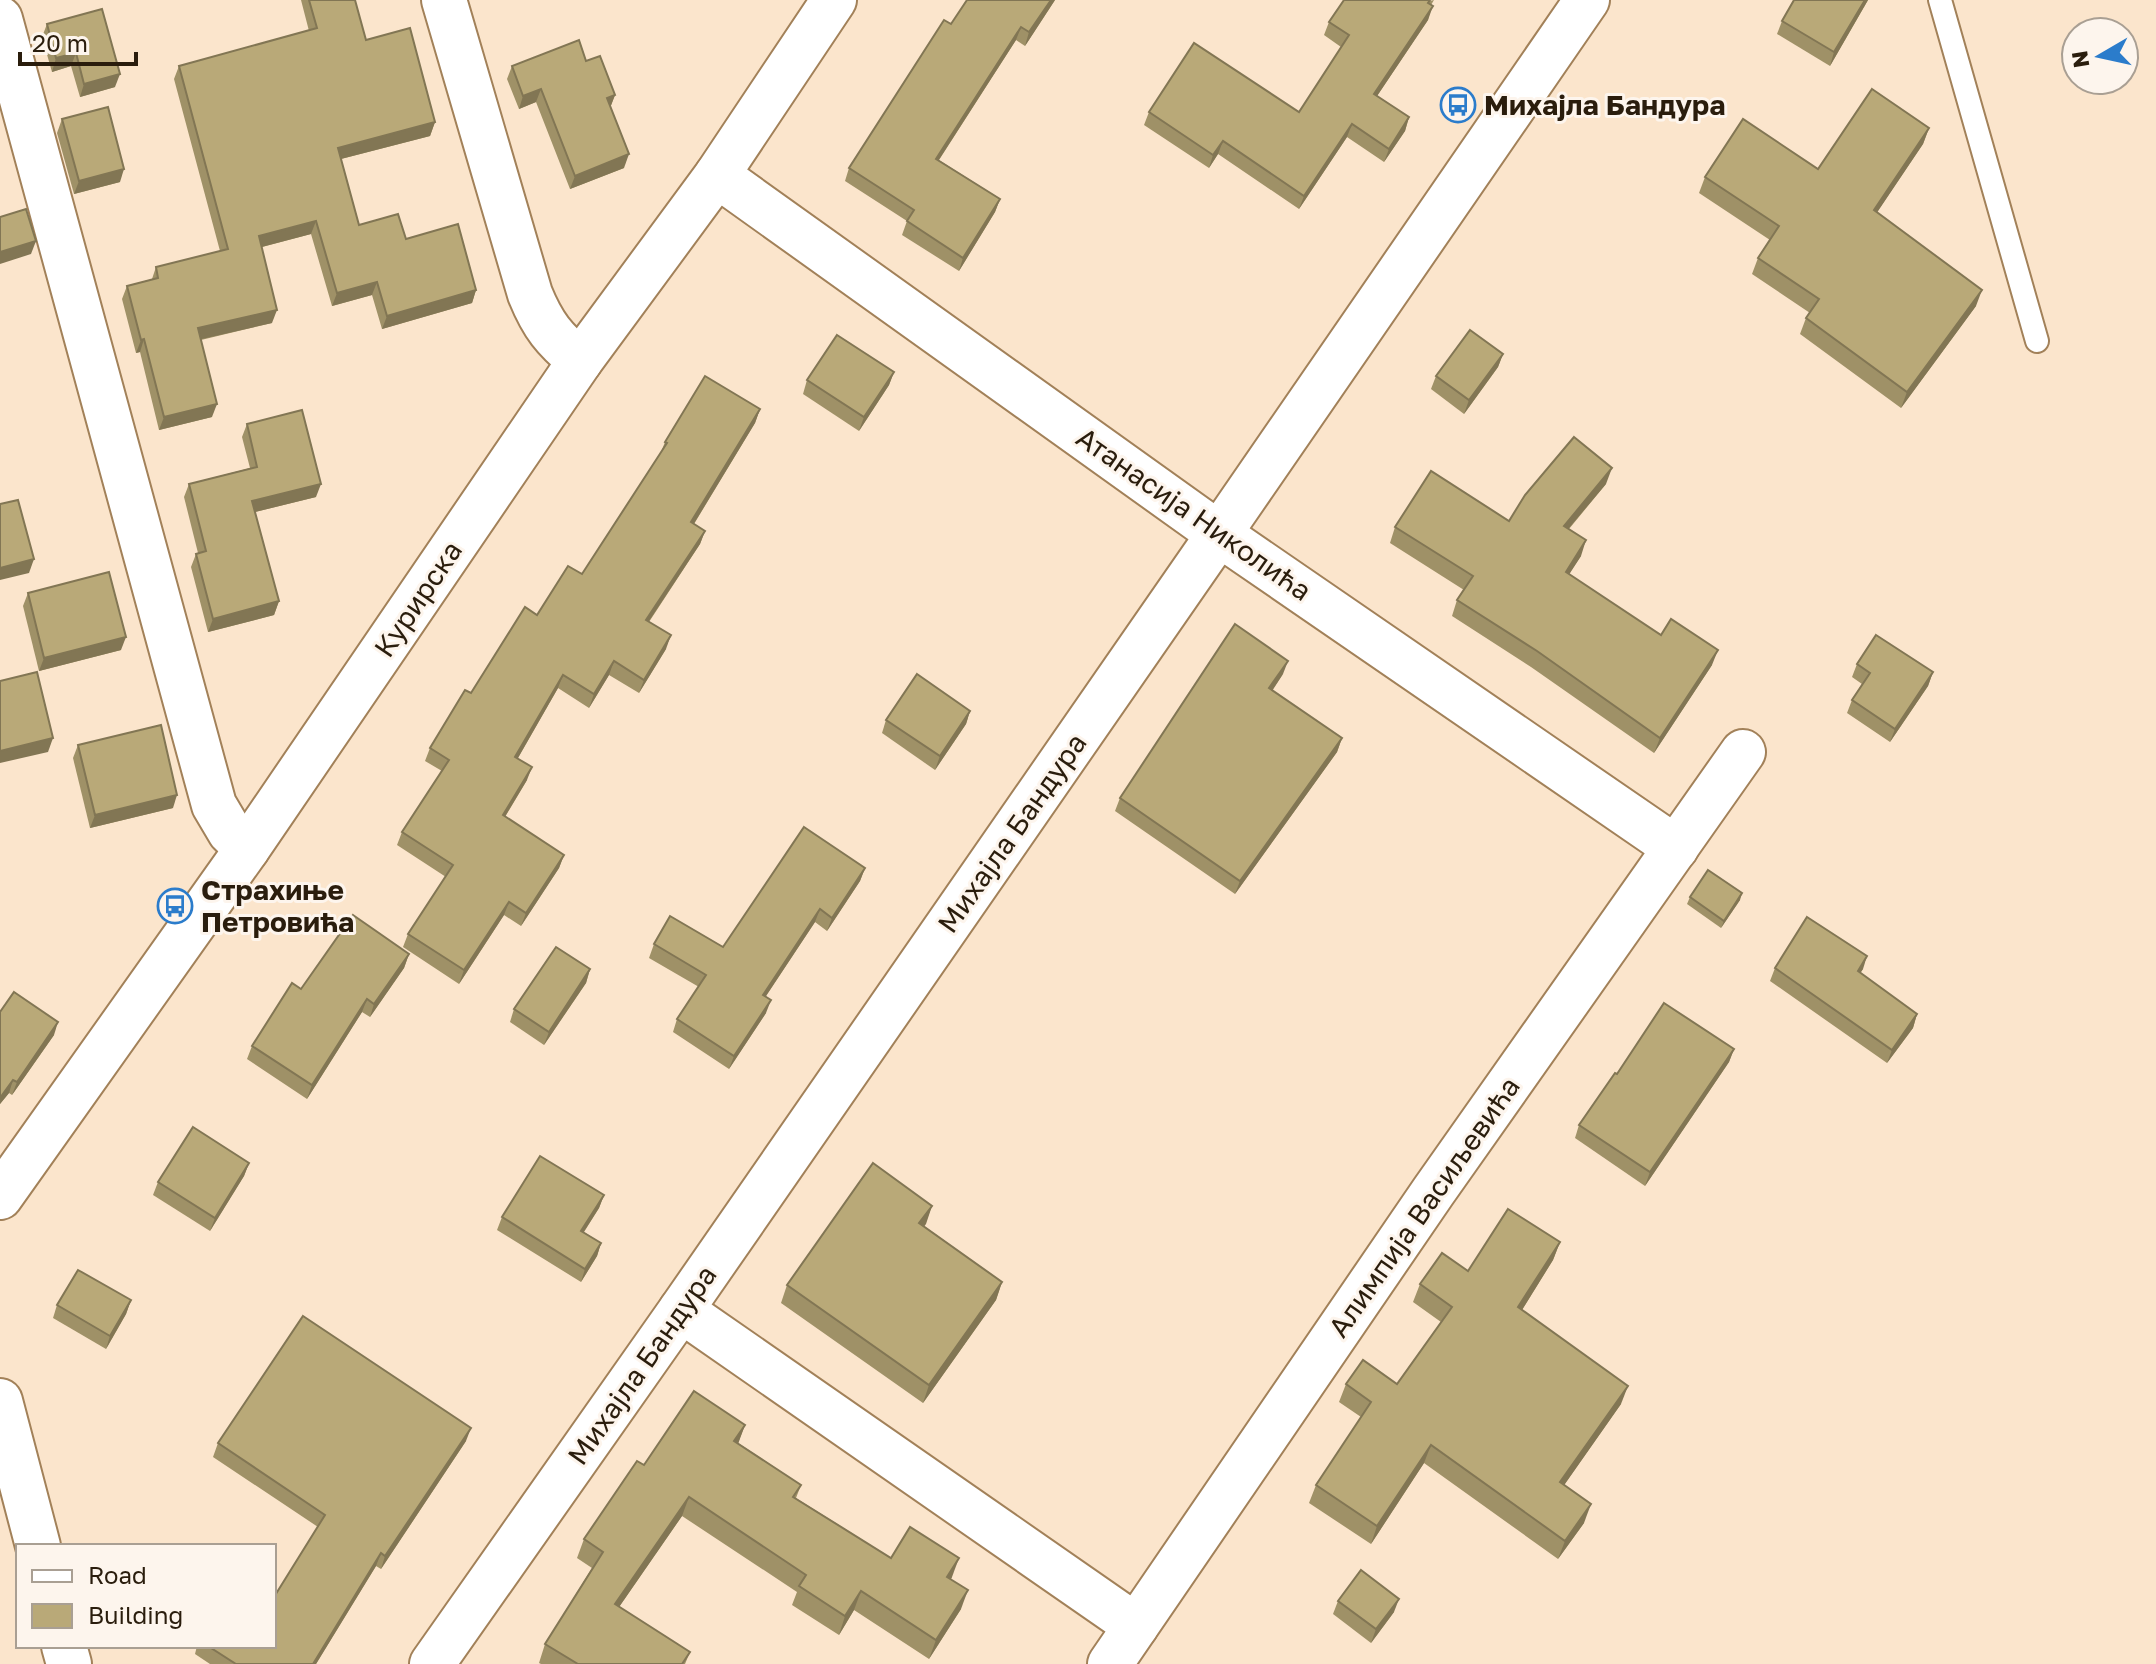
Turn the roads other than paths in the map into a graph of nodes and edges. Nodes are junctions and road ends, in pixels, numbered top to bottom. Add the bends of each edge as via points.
1 (444, 0) edge
2 (1587, 0) edge
3 (1940, 0) edge
4 (819, 7) edge
5 (0, 19) edge
6 (717, 175) junction
7 (2037, 341) dead end
8 (580, 361) junction
9 (1219, 534) junction
10 (1743, 752) dead end
11 (1676, 848) junction
12 (247, 849) junction
13 (0, 1197) edge
14 (681, 1310) junction
15 (0, 1401) edge
16 (37, 1544) edge
17 (1136, 1626) junction
18 (432, 1664) edge
19 (1110, 1664) edge

1 - 8 street via 530,294 554,339
2 - 9 street, Михајла Бандура
3 - 7 lane
4 - 6 street, Курирска
5 - 12 street via 214,805
6 - 8 street, Курирска
6 - 9 street, Атанасија Николића
8 - 12 street, Курирска
9 - 11 street, Атанасија Николића
9 - 14 street, Михајла Бандура
10 - 11 street, Алимпија Васиљевића
11 - 17 street, Алимпија Васиљевића
12 - 13 street, Курирска
14 - 17 street
14 - 18 street, Михајла Бандура
15 - 16 street
17 - 19 street, Алимпија Васиљевића

